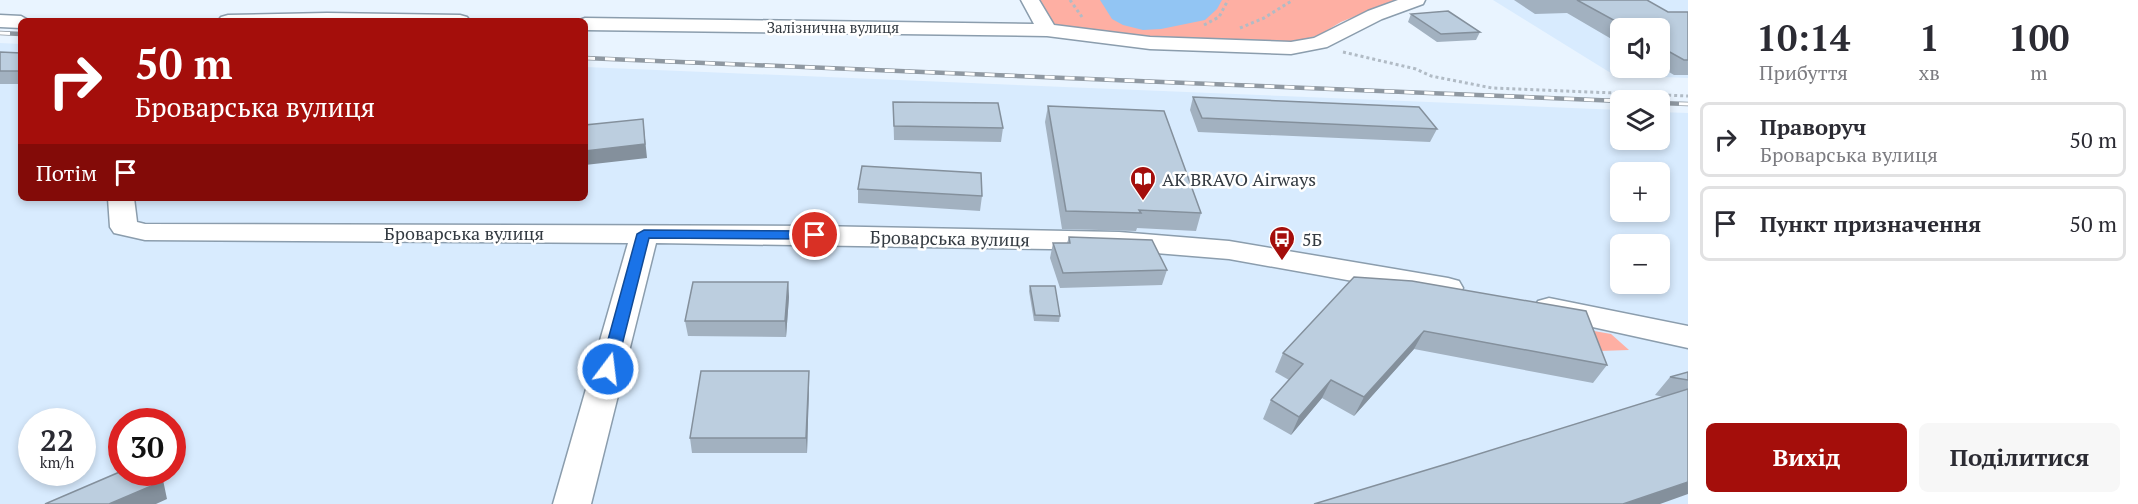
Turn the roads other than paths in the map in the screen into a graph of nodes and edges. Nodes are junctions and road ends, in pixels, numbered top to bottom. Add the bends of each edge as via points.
1 (462, 0) edge
2 (1030, 0) edge
3 (1416, 0) edge
4 (459, 18) edge
5 (0, 21) edge
6 (18, 22) edge
7 (588, 24) edge
8 (1047, 30) junction
9 (121, 201) edge
10 (644, 234) junction
11 (1468, 292) edge
12 (1527, 304) edge
13 (1688, 337) edge
14 (572, 504) edge

1 - 4 street
2 - 8 street
3 - 8 street, Залізнична вулиця via 1375,15 1320,43 1291,48 1192,46
5 - 6 street
7 - 8 street, Залізнична вулиця
9 - 10 street, Броварська вулиця via 124,227 145,232
10 - 11 street, Броварська вулиця via 1141,243 1229,250
10 - 14 street
12 - 13 street

